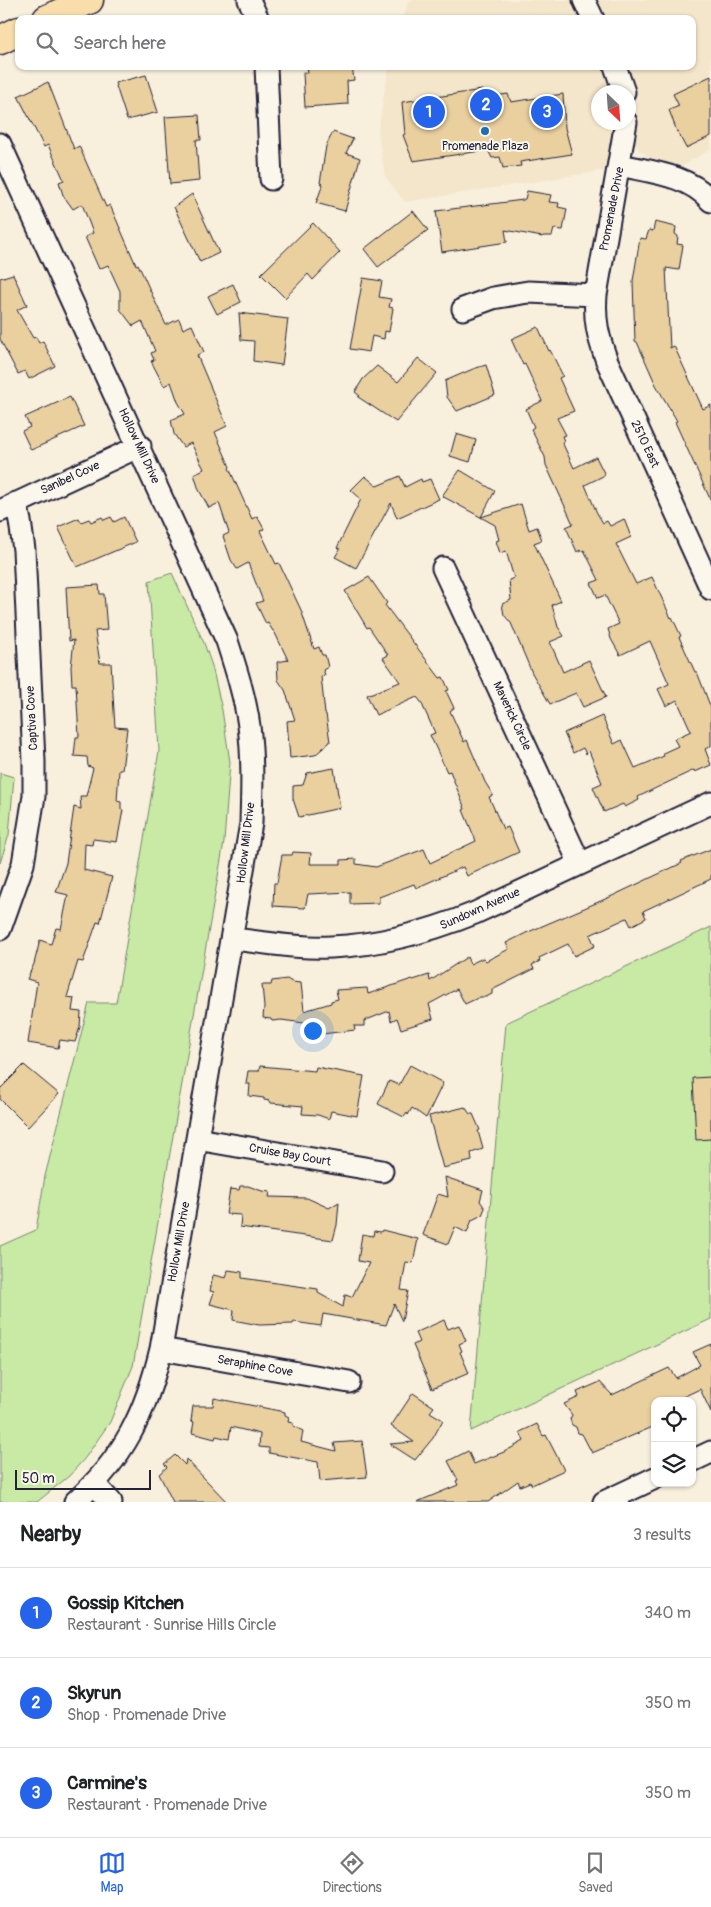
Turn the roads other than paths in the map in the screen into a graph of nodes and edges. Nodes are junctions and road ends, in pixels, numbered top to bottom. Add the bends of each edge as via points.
1 (89, 0) edge
2 (249, 0) edge
3 (584, 0) edge
4 (56, 15) edge
5 (256, 15) edge
6 (591, 15) edge
7 (15, 34) edge
8 (0, 40) edge
9 (266, 70) edge
10 (616, 70) edge
11 (622, 85) edge
12 (625, 130) edge
13 (0, 144) edge
14 (620, 165) junction
15 (271, 179) dead end
16 (711, 201) edge
17 (596, 295) junction
18 (464, 309) dead end
19 (140, 446) junction
20 (8, 507) edge
21 (443, 568) dead end
22 (711, 589) edge
23 (711, 803) edge
24 (580, 864) junction
25 (0, 929) edge
26 (232, 939) junction
27 (197, 1139) junction
28 (382, 1171) dead end
29 (161, 1349) junction
30 (349, 1382) dead end
31 (711, 1452) edge
32 (696, 1459) edge
33 (651, 1480) edge
34 (95, 1485) junction
35 (75, 1502) edge
36 (111, 1502) edge
37 (604, 1502) edge

1 - 4 main road
2 - 5 street
3 - 6 street
7 - 8 main road
9 - 15 street
10 - 11 street
12 - 14 street, Promenade Drive
13 - 19 street, Hollow Mill Drive
14 - 16 street via 691,184
14 - 17 street, Promenade Drive
17 - 18 street via 528,292 493,298
17 - 22 street, 2510 East via 594,316 607,362
19 - 20 street, Sanibel Cove
19 - 26 street, Hollow Mill Drive via 228,641 241,682 253,774 251,822
20 - 25 street, Captiva Cove via 20,521 24,550 34,796 23,864
21 - 24 street, Maverick Circle
23 - 24 street, Sundown Avenue
24 - 26 street, Sundown Avenue via 438,928 402,938 366,945 329,947
26 - 27 street, Hollow Mill Drive
27 - 28 street, Cruise Bay Court
27 - 29 street, Hollow Mill Drive
29 - 30 street, Seraphine Cove
29 - 34 street, Hollow Mill Drive via 143,1409 130,1436
31 - 32 street
33 - 37 street
34 - 35 street, Hollow Mill Drive
34 - 36 street

